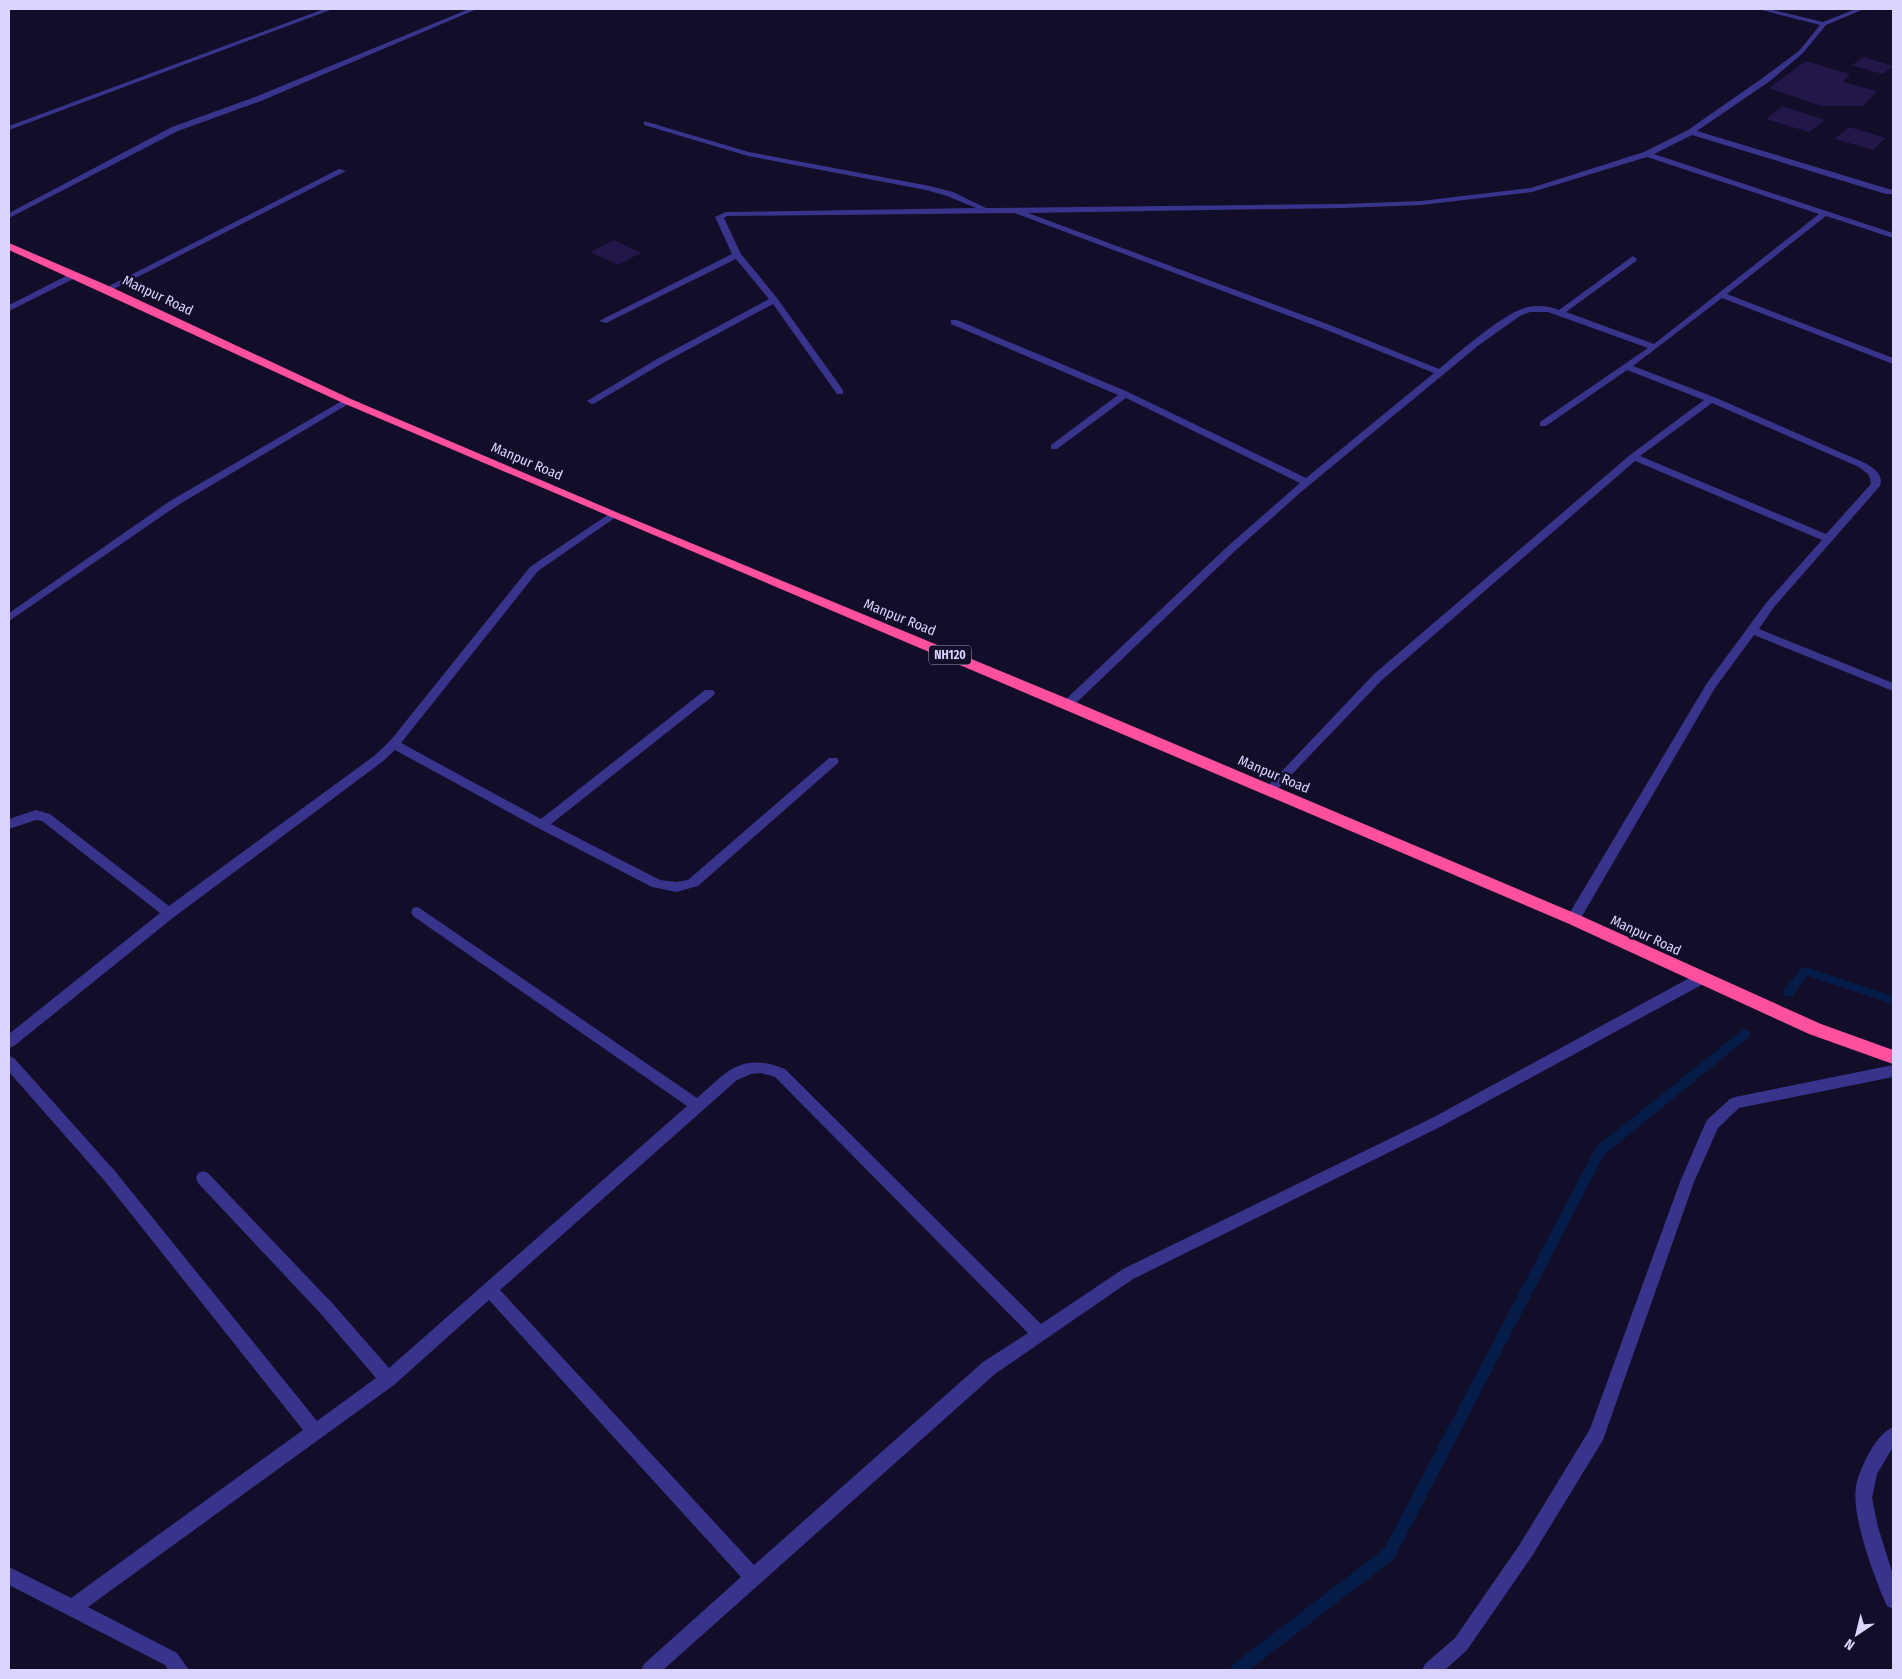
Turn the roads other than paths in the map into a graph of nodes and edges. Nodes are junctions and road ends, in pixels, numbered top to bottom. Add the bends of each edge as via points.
1 (330, 9) edge
2 (474, 9) edge
3 (1761, 9) edge
4 (1861, 9) edge
5 (1824, 24) junction
6 (647, 123) dead end
7 (9, 128) edge
8 (1691, 132) junction
9 (1647, 154) junction
10 (342, 171) dead end
11 (1889, 192) dead end
12 (1012, 209) junction
13 (986, 210) junction
14 (1824, 214) junction
15 (9, 216) edge
16 (1893, 236) edge
17 (9, 246) edge
18 (737, 255) junction
19 (1633, 259) dead end
20 (74, 275) junction
21 (107, 289) junction
22 (1721, 295) junction
23 (774, 300) junction
24 (9, 308) edge
25 (1561, 312) junction
26 (602, 321) dead end
27 (954, 322) dead end
28 (1655, 347) junction
29 (1893, 361) edge
30 (1626, 367) junction
31 (1439, 372) junction
32 (840, 392) dead end
33 (1125, 394) junction
34 (1711, 399) junction
35 (347, 401) junction
36 (592, 401) dead end
37 (1543, 424) dead end
38 (1054, 447) dead end
39 (1633, 457) junction
40 (1306, 482) junction
41 (612, 515) junction
42 (1829, 539) junction
43 (12, 612) edge
44 (1752, 630) junction
45 (1893, 687) edge
46 (708, 693) dead end
47 (1068, 704) junction
48 (394, 744) junction
49 (833, 760) dead end
50 (1270, 790) junction
51 (9, 824) edge
52 (542, 825) junction
53 (418, 912) dead end
54 (169, 913) junction
55 (1573, 919) junction
56 (1700, 979) junction
57 (9, 1042) edge
58 (1893, 1057) edge
59 (9, 1062) edge
60 (1893, 1071) edge
61 (698, 1106) junction
62 (204, 1178) dead end
63 (490, 1290) junction
64 (1040, 1334) junction
65 (388, 1379) junction
66 (316, 1432) junction
67 (1893, 1434) edge
68 (9, 1576) edge
69 (753, 1577) junction
70 (1893, 1600) edge
71 (72, 1608) junction
72 (180, 1670) edge
73 (650, 1670) edge
74 (1431, 1670) edge

1 - 7 street
2 - 15 street via 258,99 175,129
3 - 5 street
4 - 5 street
5 - 8 street via 1801,52
6 - 13 street via 748,154 927,188
8 - 9 street
8 - 11 street
9 - 12 street via 1532,190 1421,203
9 - 14 street
10 - 21 street
12 - 13 street
12 - 31 street
13 - 18 street via 722,215 718,219
14 - 16 street
14 - 22 street
17 - 20 highway, Manpur Road / NH120
18 - 23 street
18 - 26 street
19 - 25 street
20 - 21 highway, Manpur Road / NH120
20 - 24 street
21 - 35 highway, Manpur Road / NH120
22 - 28 street
22 - 29 street
23 - 32 street
23 - 36 street
25 - 28 street
25 - 31 street via 1538,308 1517,314
27 - 33 street
28 - 30 street
30 - 34 street
30 - 37 street
31 - 40 street
33 - 38 street
33 - 40 street
34 - 39 street
34 - 42 street via 1874,472 1876,484
35 - 41 highway, Manpur Road / NH120
35 - 43 street via 174,503
39 - 42 street
39 - 50 street via 1378,677
40 - 47 street
41 - 47 highway, Manpur Road / NH120
41 - 48 street via 534,569
42 - 44 street
44 - 45 street
44 - 55 street via 1711,686
46 - 52 street
47 - 50 highway, Manpur Road / NH120
48 - 52 street
48 - 54 street
49 - 52 street via 685,887 658,884
50 - 55 highway, Manpur Road / NH120
51 - 54 street via 36,815 46,817
53 - 61 street
54 - 57 street
55 - 56 highway, Manpur Road / NH120
56 - 58 highway, Manpur Road / NH120 via 1815,1029
56 - 64 street via 1437,1122 1128,1274
59 - 66 street via 109,1174
60 - 74 street via 1736,1103 1712,1124 1687,1182 1597,1434 1526,1550 1461,1644
61 - 63 street
61 - 64 street via 732,1076 746,1069 760,1065 780,1073
62 - 65 street
63 - 65 street
63 - 69 street
64 - 69 street via 989,1368
65 - 66 street
66 - 71 street
67 - 70 street via 1870,1467 1864,1490 1870,1527
68 - 71 street
69 - 73 street
71 - 72 street via 171,1660

